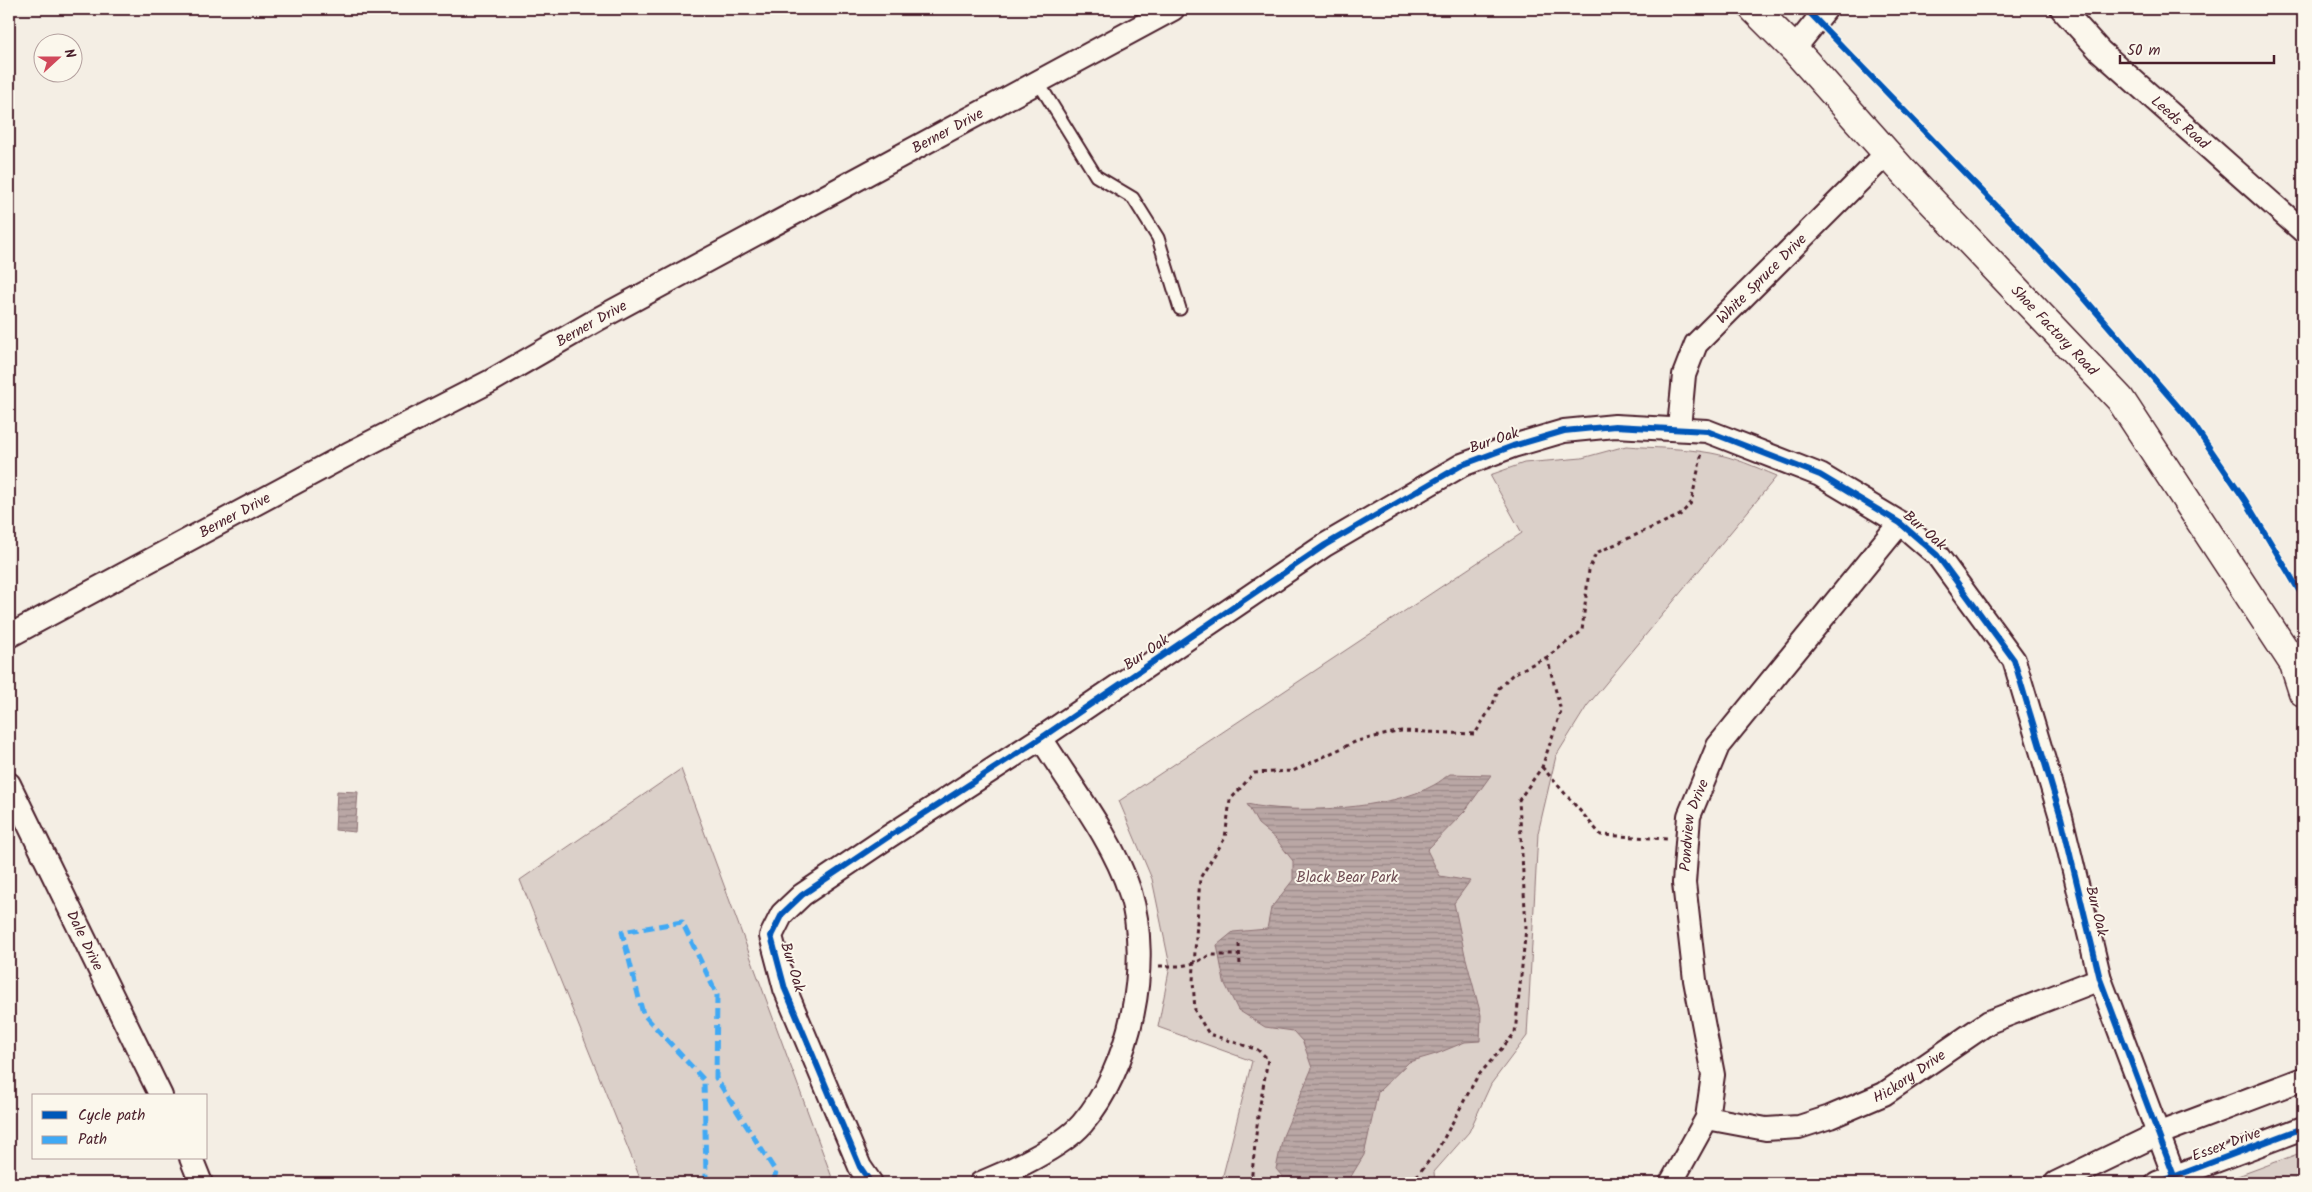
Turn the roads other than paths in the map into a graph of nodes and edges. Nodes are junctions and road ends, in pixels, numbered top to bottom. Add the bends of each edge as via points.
1 (1173, 9) edge
2 (1754, 9) edge
3 (1826, 9) edge
4 (2062, 9) edge
5 (1794, 49) junction
6 (1038, 82) junction
7 (1887, 153) junction
8 (2303, 231) edge
9 (1180, 309) dead end
10 (1679, 428) junction
11 (1900, 523) junction
12 (9, 636) edge
13 (2303, 692) edge
14 (1041, 738) junction
15 (9, 784) edge
16 (2100, 979) junction
17 (2303, 1079) edge
18 (161, 1094) edge
19 (1707, 1118) junction
20 (2303, 1128) edge
21 (2160, 1134) junction
22 (192, 1160) edge
23 (2166, 1180) edge
24 (201, 1183) edge
25 (871, 1183) edge
26 (981, 1183) edge
27 (1671, 1183) edge
28 (2056, 1183) edge

1 - 6 street, Berner Drive
2 - 5 street, Shoe Factory Road
3 - 5 street
4 - 8 street, Leeds Road via 2100,50
5 - 7 street, Shoe Factory Road
6 - 9 lane via 1096,176 1133,198 1158,238
6 - 12 street, Berner Drive via 600,318 491,381 350,452
7 - 10 street, White Spruce Drive via 1696,344 1684,375
7 - 13 street, Shoe Factory Road via 2120,400 2294,664
10 - 11 street, Bur Oak via 1707,431 1820,475
10 - 14 street, Bur Oak via 1615,426 1564,431 1462,465 1326,545
11 - 16 street, Bur Oak via 1937,555 2014,660 2061,817
11 - 19 street, Pondview Drive via 1718,746 1689,816 1684,883 1696,980 1713,1075
14 - 25 street, Bur Oak via 802,895 782,914 770,936 785,989 860,1167
14 - 26 street via 1114,854 1130,892 1137,928 1138,988 1118,1061 1102,1096 1081,1126 1053,1146
15 - 18 street, Dale Drive
16 - 19 street, Hickory Drive via 1989,1022 1884,1094 1830,1117 1799,1127 1766,1129
16 - 21 street, Bur Oak
17 - 21 street
19 - 27 street, Pondview Drive
20 - 23 street, Essex Drive
21 - 23 street, Bur Oak
21 - 28 street
22 - 24 street

